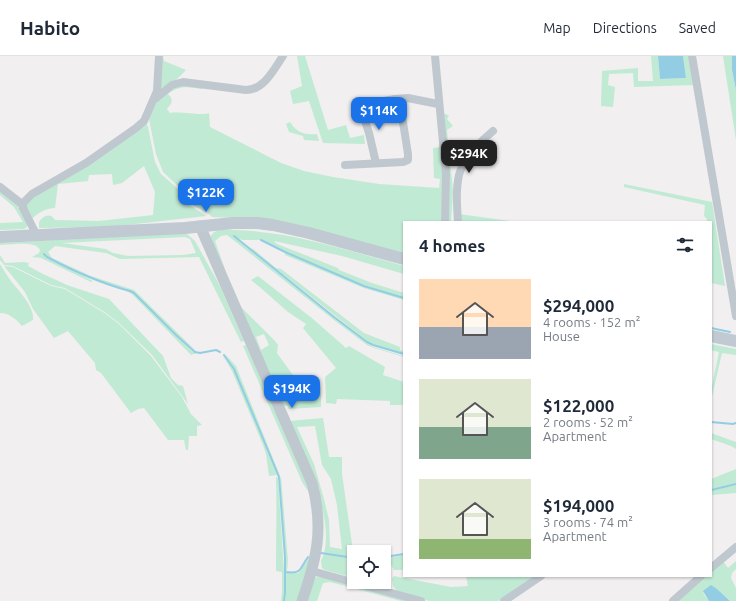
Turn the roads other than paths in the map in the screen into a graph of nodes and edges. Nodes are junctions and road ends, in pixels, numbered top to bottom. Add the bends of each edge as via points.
1 (159, 56) edge
2 (282, 56) edge
3 (435, 56) edge
4 (692, 56) edge
5 (403, 99) junction
6 (154, 100) junction
7 (438, 104) junction
8 (493, 131) dead end
9 (376, 162) junction
10 (345, 165) dead end
11 (0, 187) edge
12 (23, 205) junction
13 (444, 221) edge
14 (458, 221) edge
15 (200, 226) junction
16 (36, 234) junction
17 (0, 237) edge
18 (403, 259) edge
19 (736, 316) edge
20 (712, 336) edge
21 (736, 341) edge
22 (736, 547) edge
23 (712, 567) edge
24 (312, 571) junction
25 (540, 577) edge
26 (700, 577) edge
27 (302, 601) edge
28 (421, 601) edge
29 (504, 601) edge
30 (673, 601) edge

1 - 6 street
2 - 6 street via 256,89 183,82 172,85
3 - 7 street
4 - 19 street
5 - 7 street
5 - 9 street via 402,116 408,160
5 - 9 street via 358,106 369,133
6 - 12 street via 144,121 136,128 32,194
7 - 13 street via 446,180
8 - 14 street via 467,158 461,168 458,183
9 - 10 street
11 - 12 street
12 - 16 street
15 - 16 main road
15 - 18 main road via 233,223 273,225
15 - 24 street via 309,475 319,519 318,542
16 - 17 main road
20 - 21 main road
22 - 23 street
24 - 27 street
24 - 28 street
25 - 29 street
26 - 30 street

